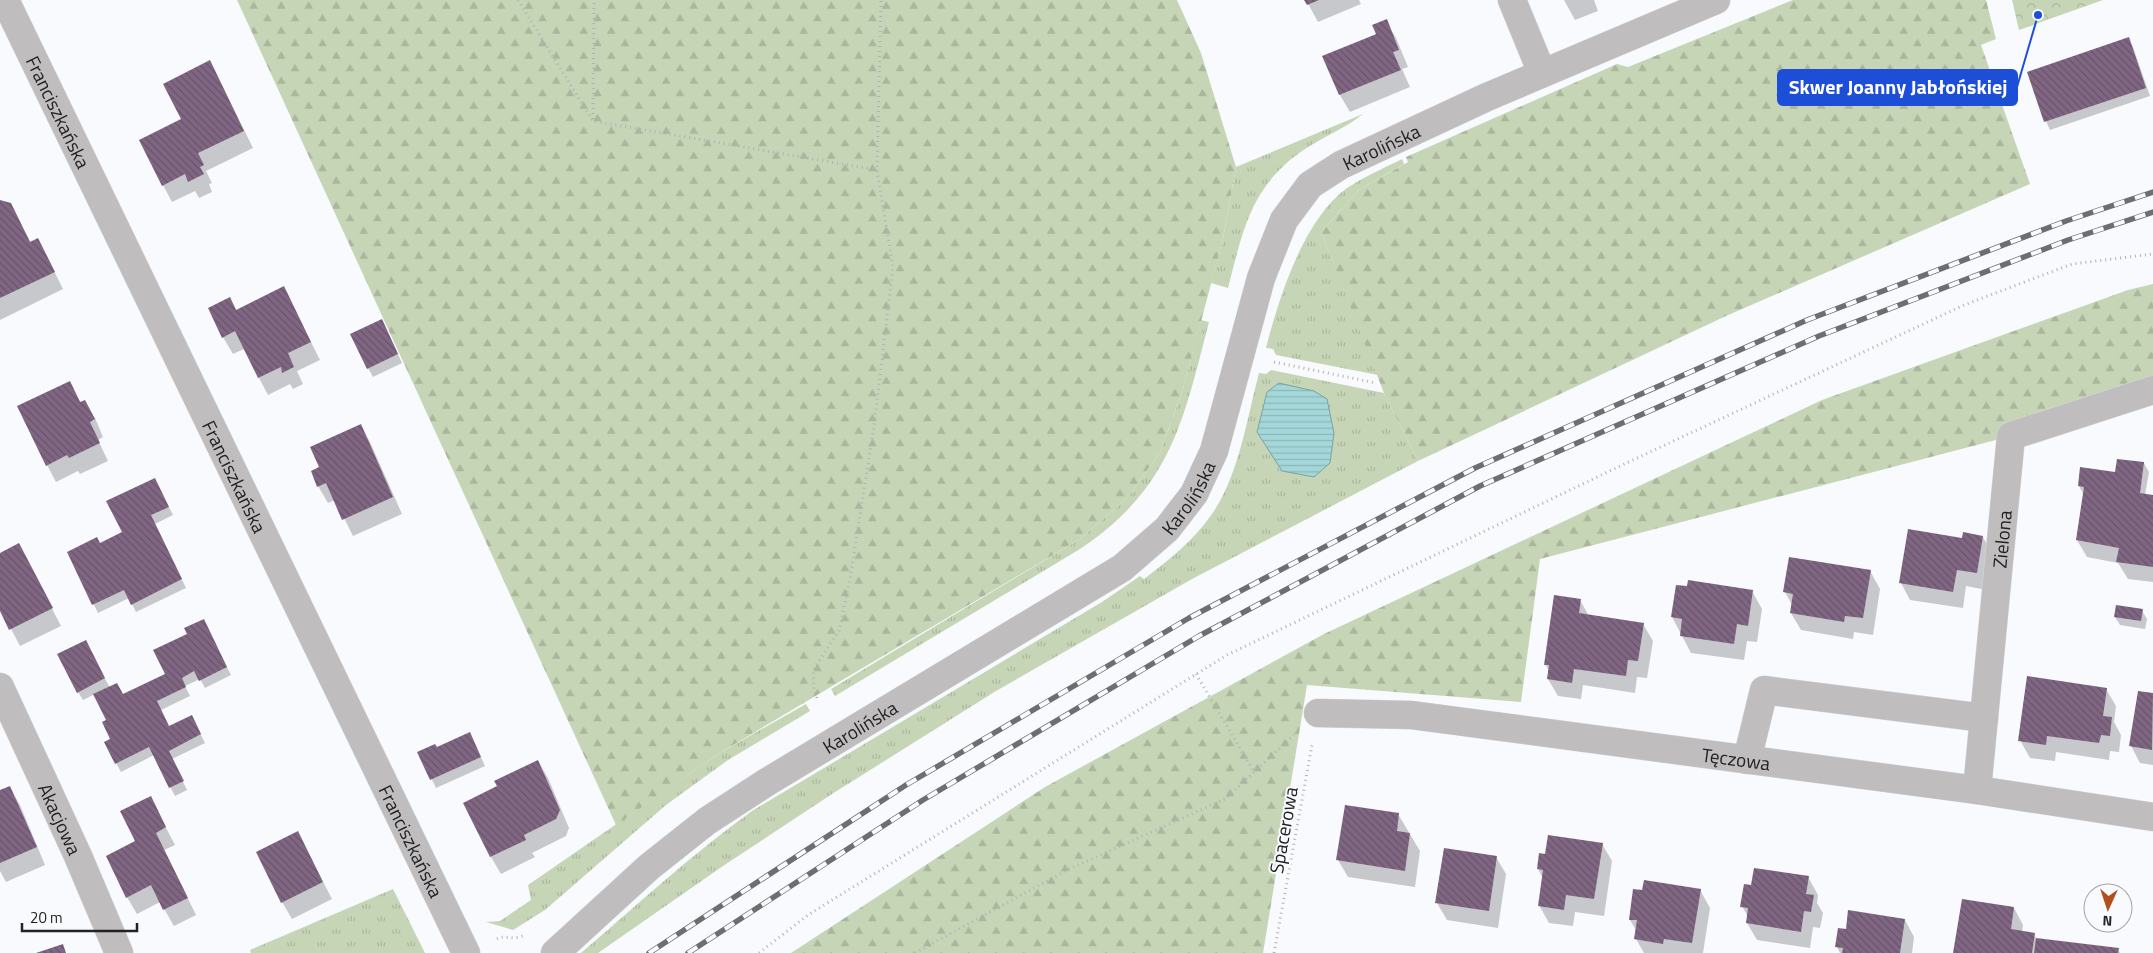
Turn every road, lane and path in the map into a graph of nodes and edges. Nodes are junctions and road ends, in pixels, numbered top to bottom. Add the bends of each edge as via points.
1 (5, 0) edge
2 (518, 0) edge
3 (594, 0) edge
4 (880, 0) edge
5 (1512, 0) edge
6 (1716, 0) edge
7 (1542, 73) junction
8 (594, 121) junction
9 (877, 170) junction
10 (2153, 254) edge
11 (1267, 361) dead end
12 (1376, 383) dead end
13 (2153, 390) edge
14 (1196, 674) junction
15 (0, 686) edge
16 (817, 698) dead end
17 (1318, 713) junction
18 (1984, 718) junction
19 (1747, 760) junction
20 (1254, 772) junction
21 (1977, 790) junction
22 (2153, 817) edge
23 (119, 953) edge
24 (466, 953) edge
25 (555, 953) edge
26 (760, 953) edge
27 (915, 953) edge
28 (1274, 953) edge

1 - 24 street, Franciszkańska
2 - 8 path
3 - 8 path
4 - 9 path
5 - 7 street
6 - 7 street, Karolińska
7 - 25 street, Karolińska via 1341,164 1304,192 1284,220 1268,256 1210,461 1194,494 1156,540 1122,568 707,821 649,867
8 - 9 path
9 - 16 path via 892,267 874,426 839,631 813,670
10 - 14 path via 2072,264 1964,305 1618,467 1227,655
11 - 12 path
13 - 18 street, Zielona via 2012,436
14 - 20 path
14 - 26 path via 808,916
15 - 23 street, Akacjowa
17 - 19 street, Tęczowa via 1411,715
17 - 20 path
17 - 28 path, Spacerowa
18 - 19 street via 1764,690
18 - 21 street, Zielona
19 - 21 street, Tęczowa
20 - 27 path via 1225,799 1067,870
21 - 22 street, Tęczowa

